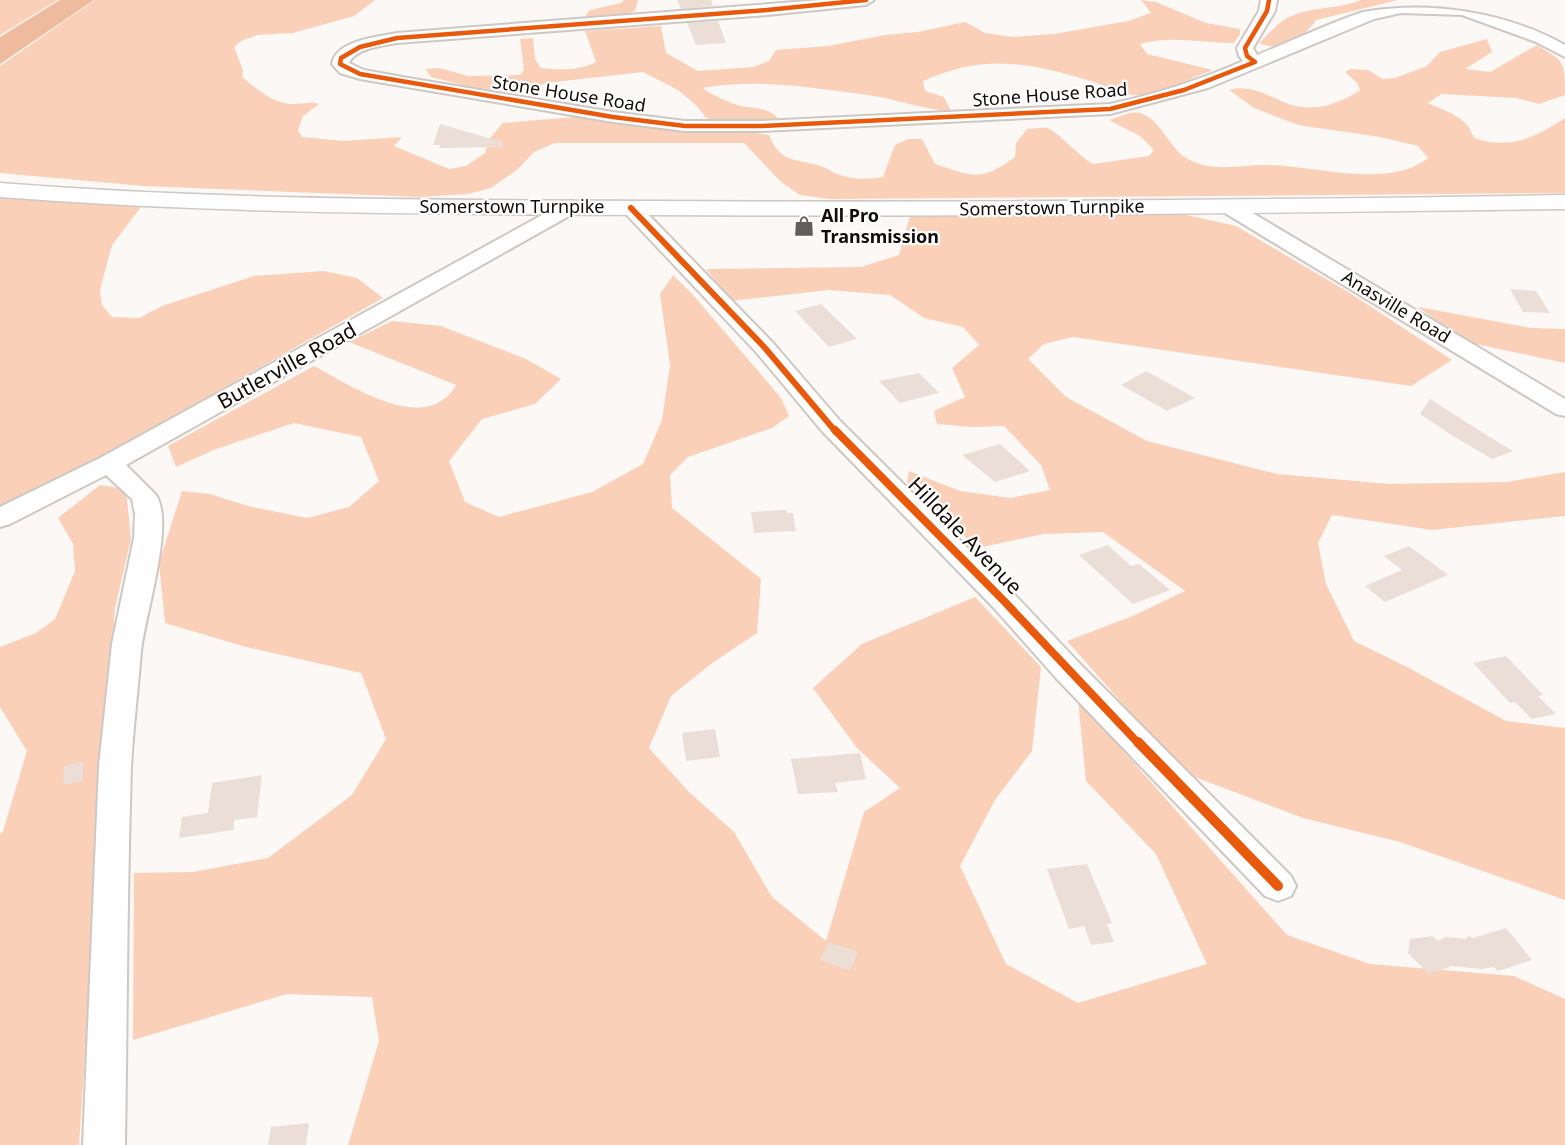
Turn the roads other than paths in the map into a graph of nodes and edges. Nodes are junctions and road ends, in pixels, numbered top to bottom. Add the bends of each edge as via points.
1 (866, 0) edge
2 (1269, 0) edge
3 (1437, 4) edge
4 (1565, 52) edge
5 (1255, 62) junction
6 (0, 190) edge
7 (1565, 202) edge
8 (1227, 206) junction
9 (572, 207) junction
10 (632, 208) junction
11 (1565, 409) edge
12 (109, 464) junction
13 (0, 518) edge
14 (1278, 886) dead end
15 (104, 1145) edge

1 - 5 street, Stone House Road via 397,38 363,45 348,52 340,64 360,74 612,117 685,126 762,126 1110,108 1152,100
2 - 5 street via 1267,11 1245,48 1247,56
3 - 4 street, Stone House Road via 1494,19
3 - 5 street, Stone House Road via 1369,15
6 - 9 main road, Somerstown Turnpike via 210,203
7 - 8 main road, Somerstown Turnpike
8 - 10 main road, Somerstown Turnpike
8 - 11 street, Anasville Road
9 - 10 main road, Somerstown Turnpike
9 - 12 street, Butlerville Road
10 - 14 street, Hilldale Avenue via 765,348 831,426
12 - 13 street, Butlerville Road
12 - 15 street via 141,493 149,514 148,538 127,644 116,766

